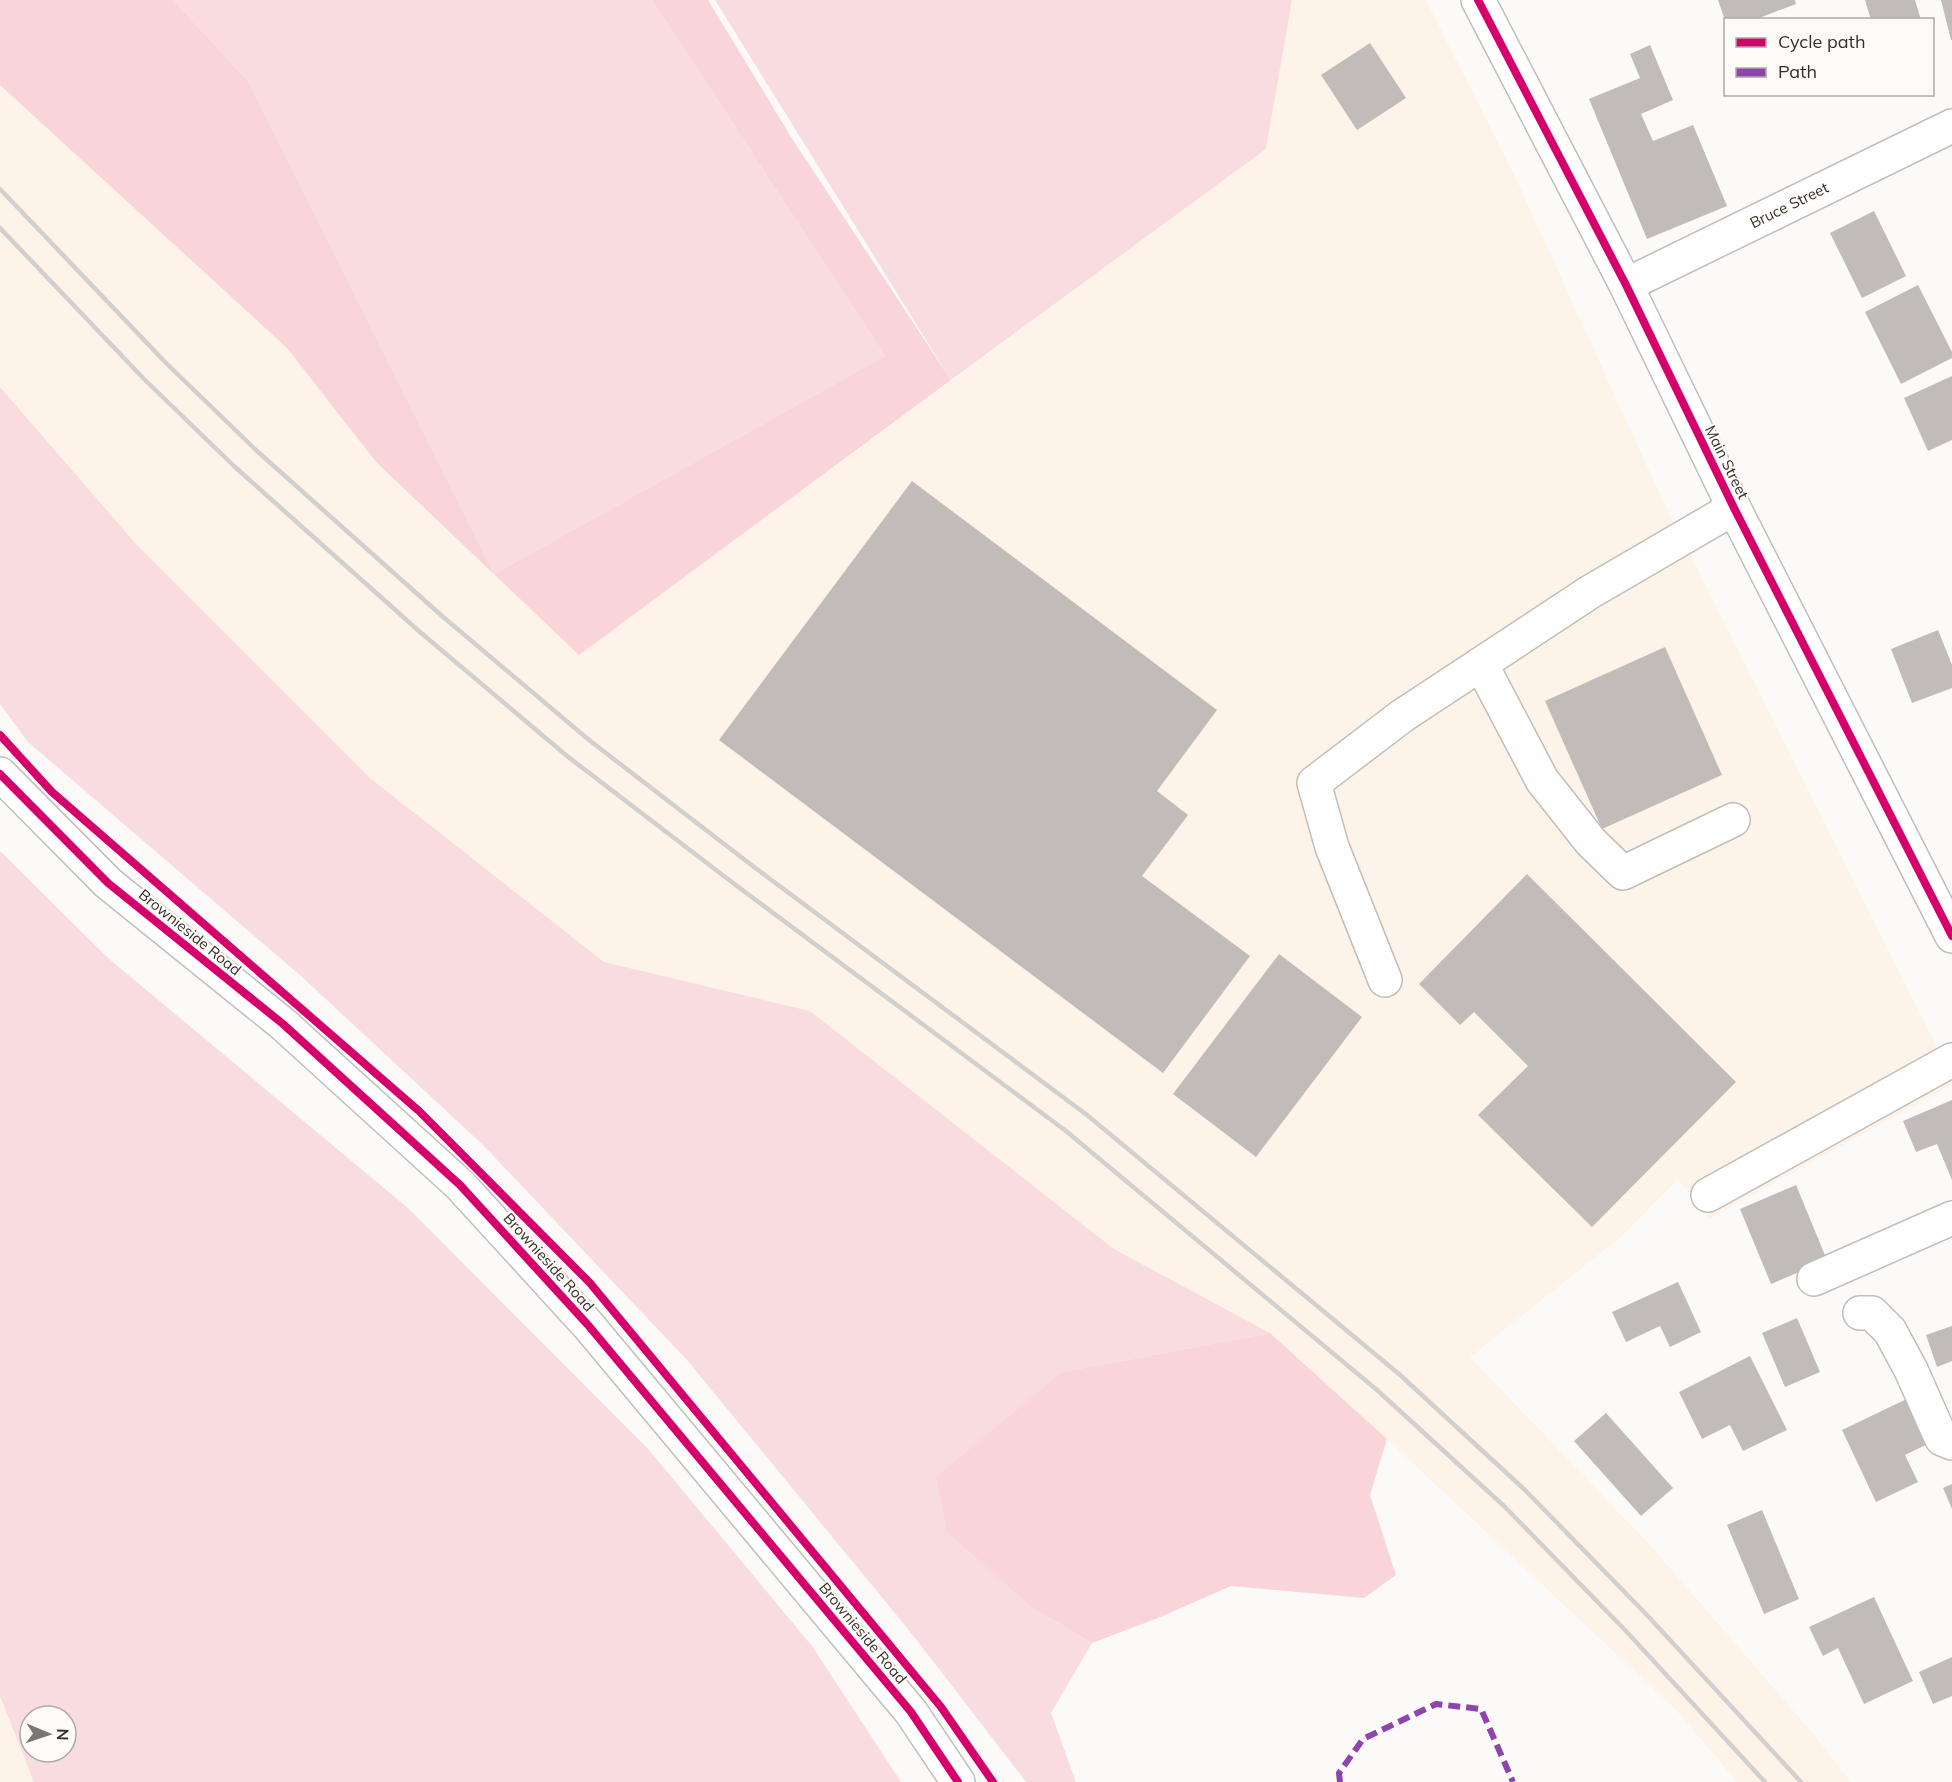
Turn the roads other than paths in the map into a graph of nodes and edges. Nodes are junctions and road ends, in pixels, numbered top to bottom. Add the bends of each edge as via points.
1 (1478, 0) edge
2 (1952, 126) edge
3 (1626, 285) junction
4 (1734, 508) junction
5 (1481, 664) junction
6 (0, 774) edge
7 (1733, 820) dead end
8 (1952, 936) edge
9 (1385, 980) dead end
10 (1952, 1060) edge
11 (1708, 1195) dead end
12 (1952, 1218) edge
13 (1814, 1279) dead end
14 (1860, 1313) dead end
15 (1952, 1443) edge
16 (958, 1782) edge

1 - 3 street, Main Street
2 - 3 street, Bruce Street
3 - 4 street, Main Street
4 - 5 street via 1590,592
4 - 8 street, Main Street
5 - 7 street via 1542,780 1591,842 1623,873
5 - 9 street via 1402,716 1314,783 1332,847
6 - 16 street, Brownieside Road via 108,883 283,1024 460,1185 588,1325 896,1694
10 - 11 street
12 - 13 street
14 - 15 street via 1872,1313 1890,1331 1942,1439

